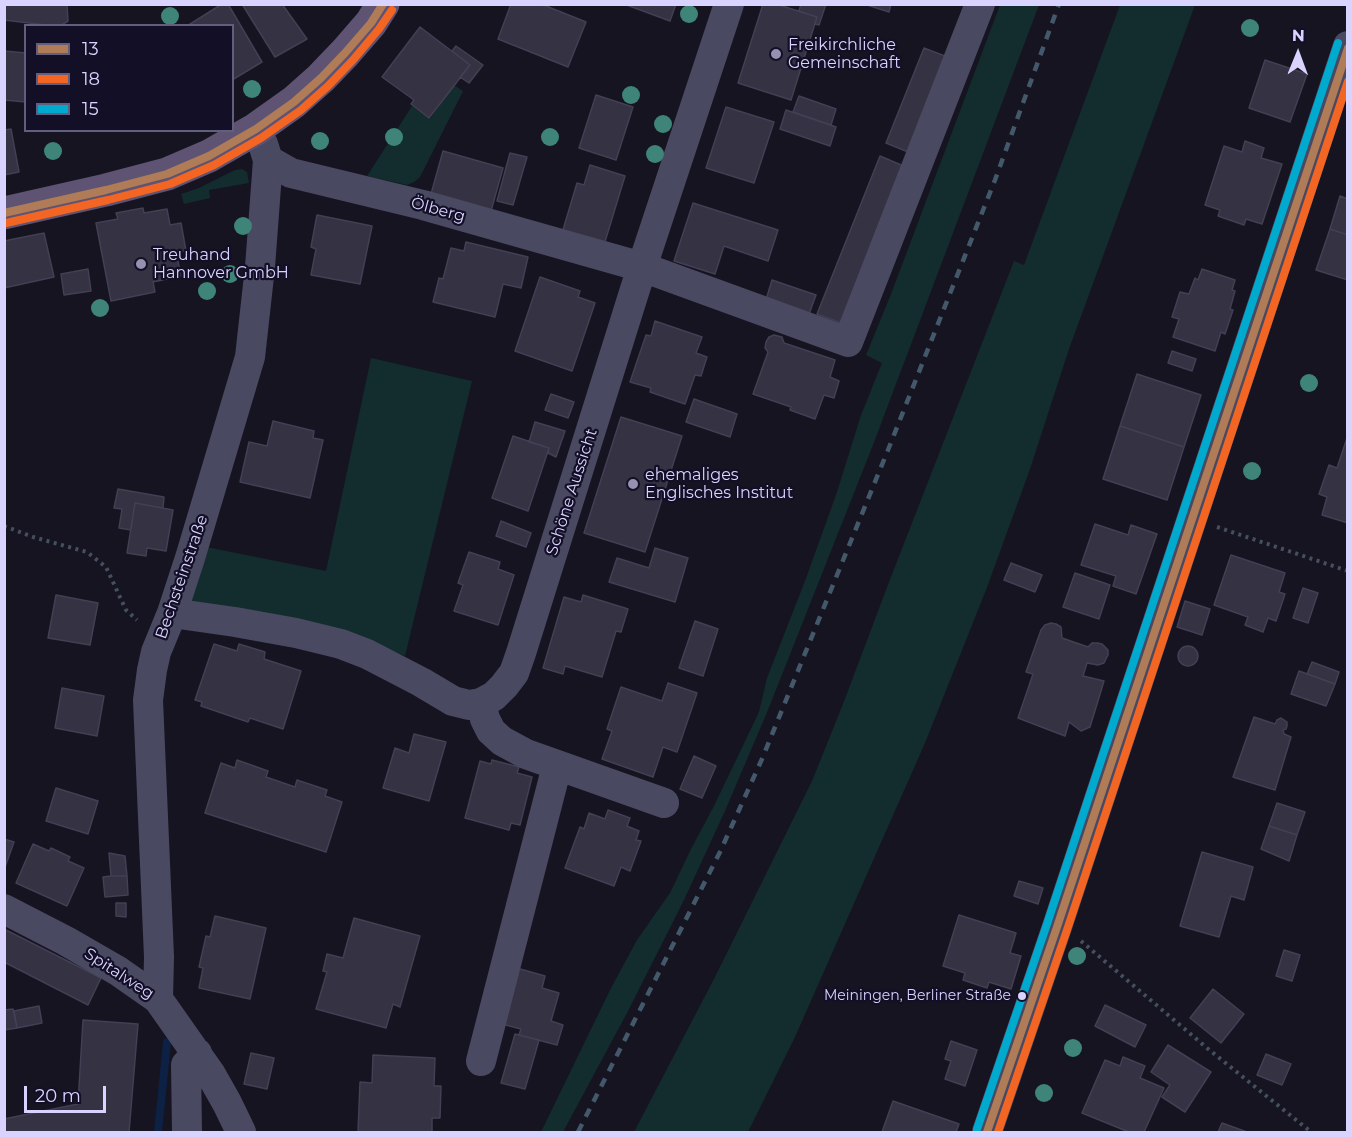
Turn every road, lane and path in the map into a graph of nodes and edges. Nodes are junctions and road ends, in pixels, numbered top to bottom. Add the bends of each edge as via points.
1 (383, 4) edge
2 (729, 4) edge
3 (980, 4) edge
4 (1347, 46) edge
5 (255, 129) junction
6 (268, 160) junction
7 (4, 213) edge
8 (642, 267) junction
9 (1191, 518) junction
10 (4, 526) edge
11 (1347, 571) edge
12 (167, 626) junction
13 (481, 703) junction
14 (557, 766) junction
15 (664, 803) dead end
16 (4, 909) edge
17 (1057, 927) junction
18 (158, 999) junction
19 (197, 1053) junction
20 (481, 1061) dead end
21 (188, 1132) edge
22 (241, 1132) edge
23 (987, 1132) edge
24 (1311, 1132) edge

1 - 5 main road via 371,23 321,78
2 - 8 street, Schöne Aussicht
3 - 8 street via 848,342
4 - 9 street
5 - 6 street
5 - 7 main road via 209,156 167,174
6 - 8 street, Ölberg via 291,173 423,205
6 - 12 street, Bechsteinstraße via 250,357
8 - 13 street, Schöne Aussicht via 514,673 494,696
9 - 11 path
9 - 17 street
10 - 12 path via 87,552 106,567 126,610
12 - 13 street via 245,624 341,644 453,701
12 - 18 street, Bechsteinstraße via 156,652 148,700
13 - 14 street via 491,731 502,741
14 - 15 street
14 - 20 street
16 - 18 street, Spitalweg via 118,971
17 - 23 street
17 - 24 path via 1071,933
18 - 19 street, Spitalweg
19 - 21 street via 186,1065
19 - 22 street, Spitalweg

